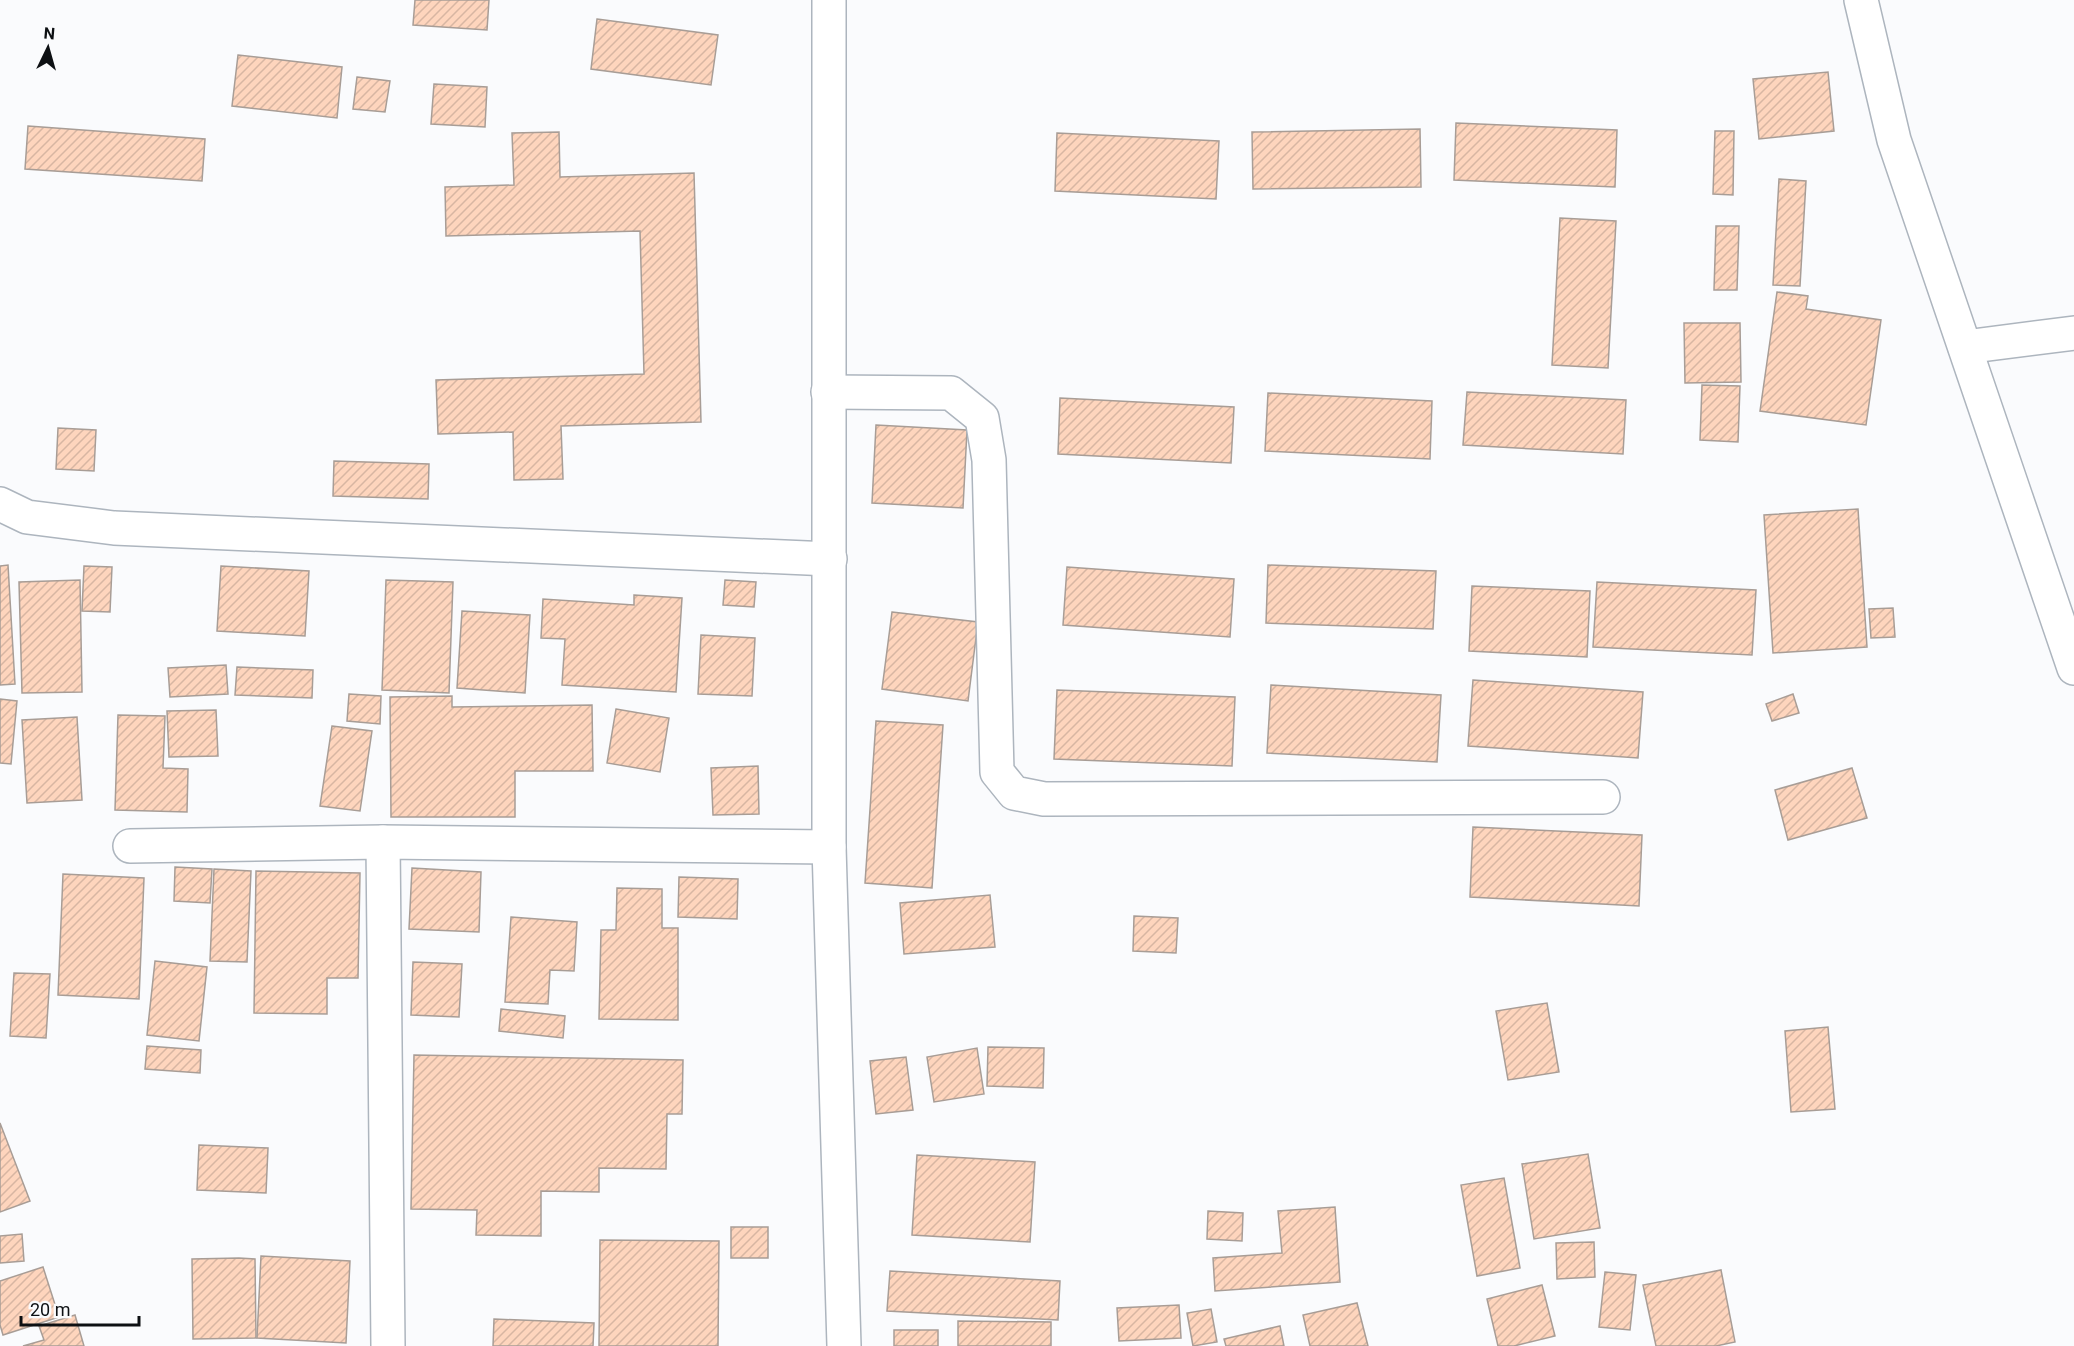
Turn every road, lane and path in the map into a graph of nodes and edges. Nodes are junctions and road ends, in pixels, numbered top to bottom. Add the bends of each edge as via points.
1 (829, 0) edge
2 (1861, 0) edge
3 (2074, 333) edge
4 (1965, 347) junction
5 (828, 392) junction
6 (0, 504) edge
7 (830, 559) junction
8 (2074, 668) edge
9 (1603, 797) dead end
10 (383, 842) junction
11 (130, 846) dead end
12 (829, 847) junction
13 (388, 1346) edge
14 (844, 1346) edge

1 - 5 street
2 - 4 street via 1894,140
3 - 4 street
4 - 8 street
5 - 7 street
5 - 9 street via 951,393 982,418 989,460 997,772 1014,793 1044,799
6 - 7 street via 27,517 114,528
7 - 12 street
10 - 11 street
10 - 12 street
10 - 13 street
12 - 14 street

